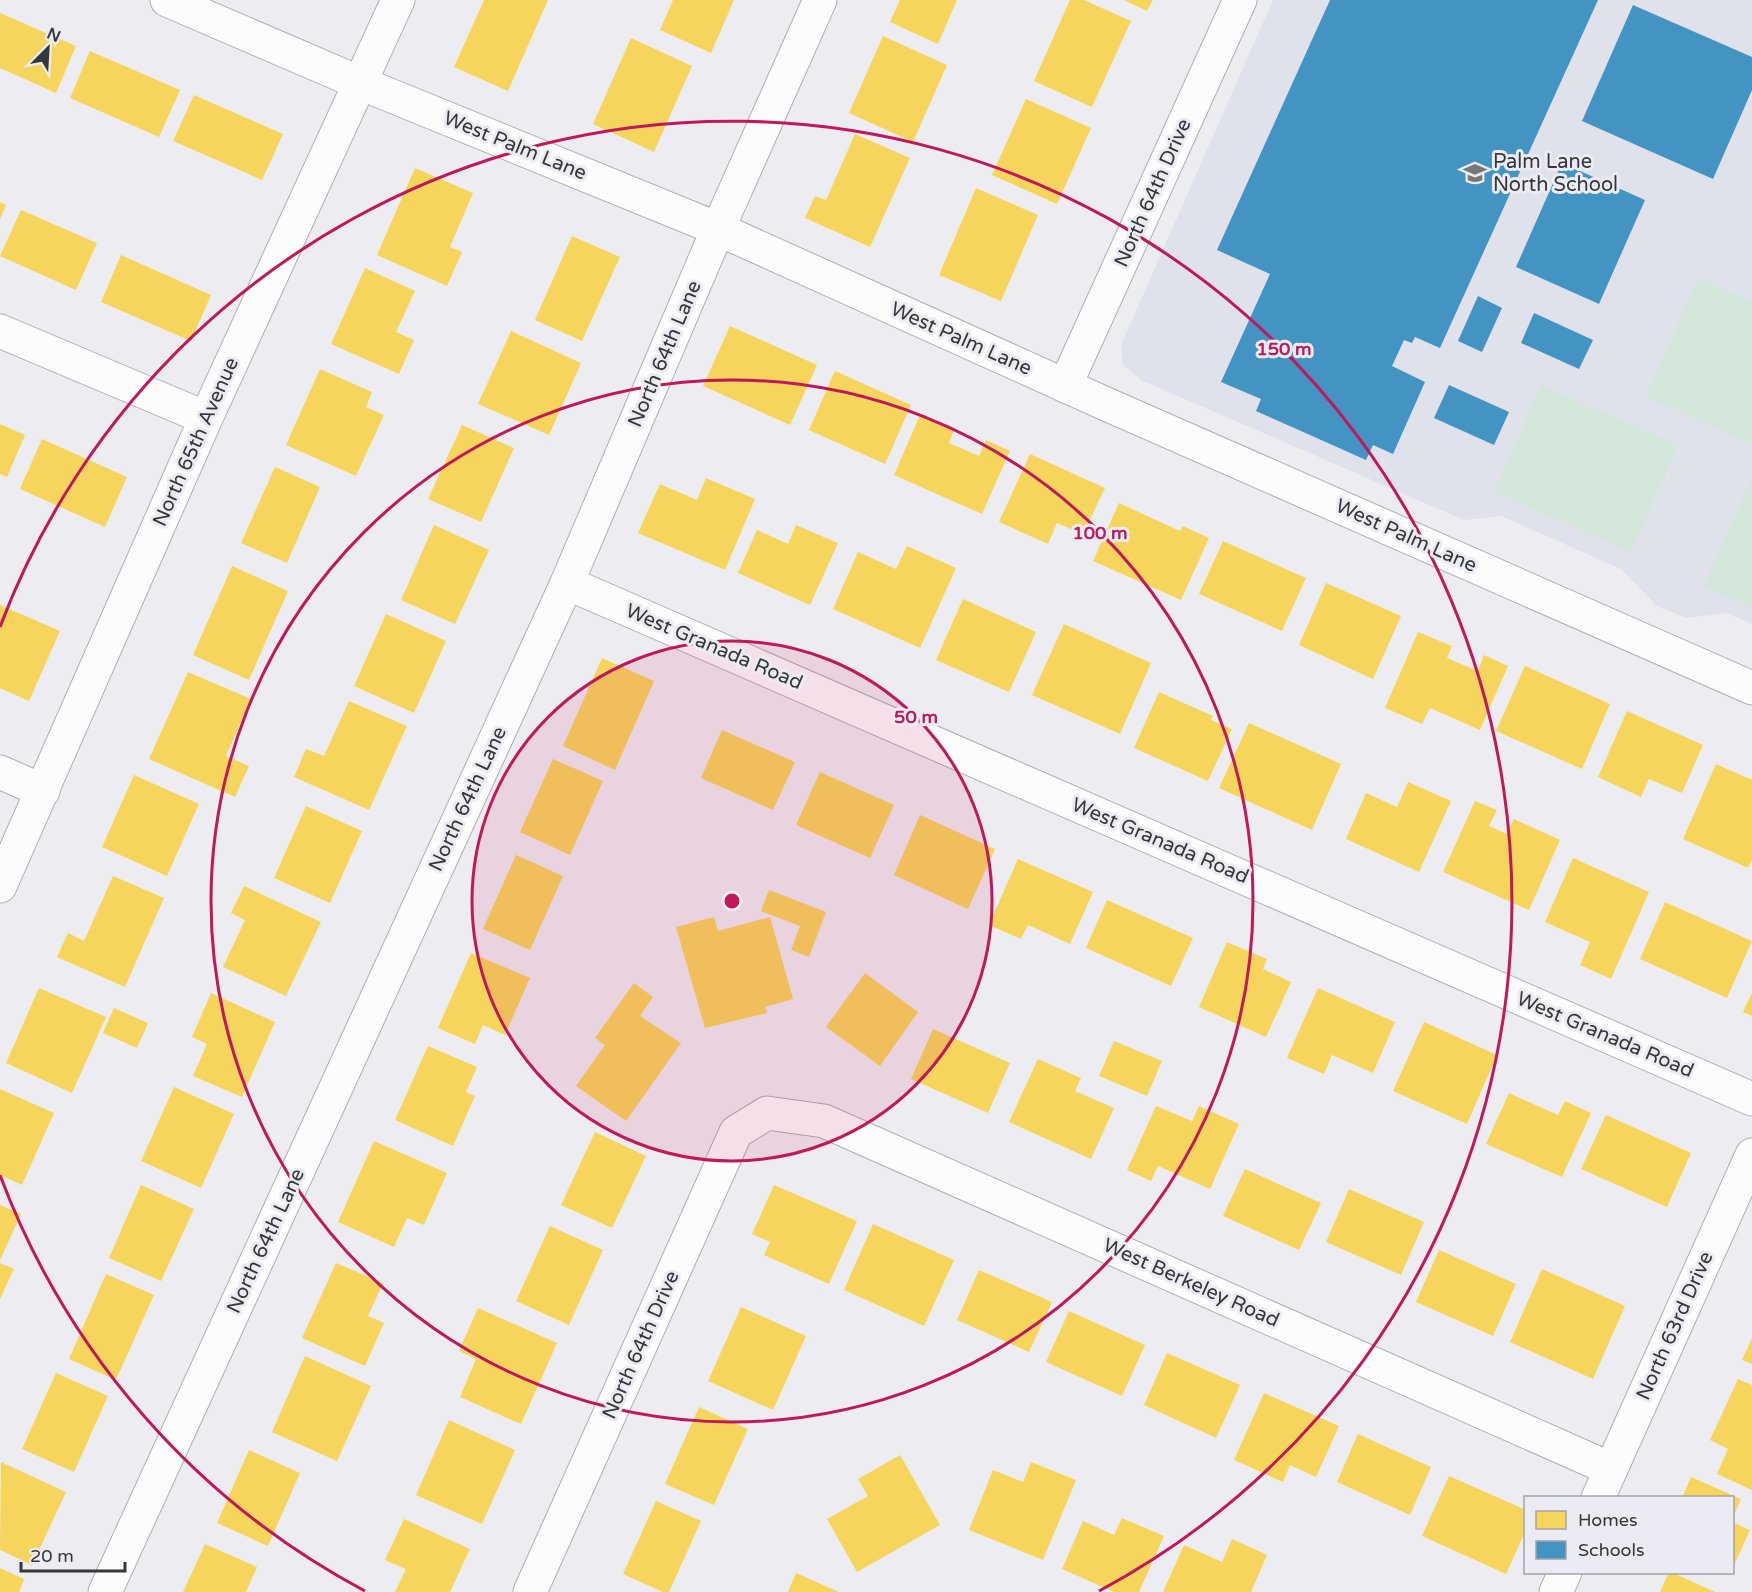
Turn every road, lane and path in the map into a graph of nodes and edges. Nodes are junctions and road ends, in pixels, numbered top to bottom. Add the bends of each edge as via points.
1 (166, 0) edge
2 (398, 0) edge
3 (820, 0) edge
4 (1240, 0) edge
5 (360, 83) junction
6 (718, 229) junction
7 (0, 331) edge
8 (1065, 386) junction
9 (206, 418) junction
10 (567, 584) junction
11 (1752, 688) edge
12 (0, 772) edge
13 (43, 791) junction
14 (0, 885) edge
15 (1752, 1099) edge
16 (767, 1113) joint
17 (1752, 1155) edge
18 (1605, 1483) edge
19 (1564, 1574) edge
20 (105, 1592) edge
21 (530, 1592) edge
22 (1556, 1592) edge

1 - 5 street, West Palm Lane
2 - 5 street, North 65th Avenue
3 - 6 street, North 64th Lane
4 - 8 street, North 64th Drive
5 - 6 street, West Palm Lane
5 - 9 street, North 65th Avenue
6 - 8 street, West Palm Lane
6 - 10 street, North 64th Lane
7 - 9 street
8 - 11 street, West Palm Lane
9 - 13 street, North 65th Avenue
10 - 15 street, West Granada Road
10 - 20 street, North 64th Lane
12 - 13 street
13 - 14 street, North 65th Avenue
16 - 18 street, West Berkeley Road via 824,1121
16 - 21 street, North 64th Drive via 736,1132
17 - 18 street, North 63rd Drive
19 - 22 street

